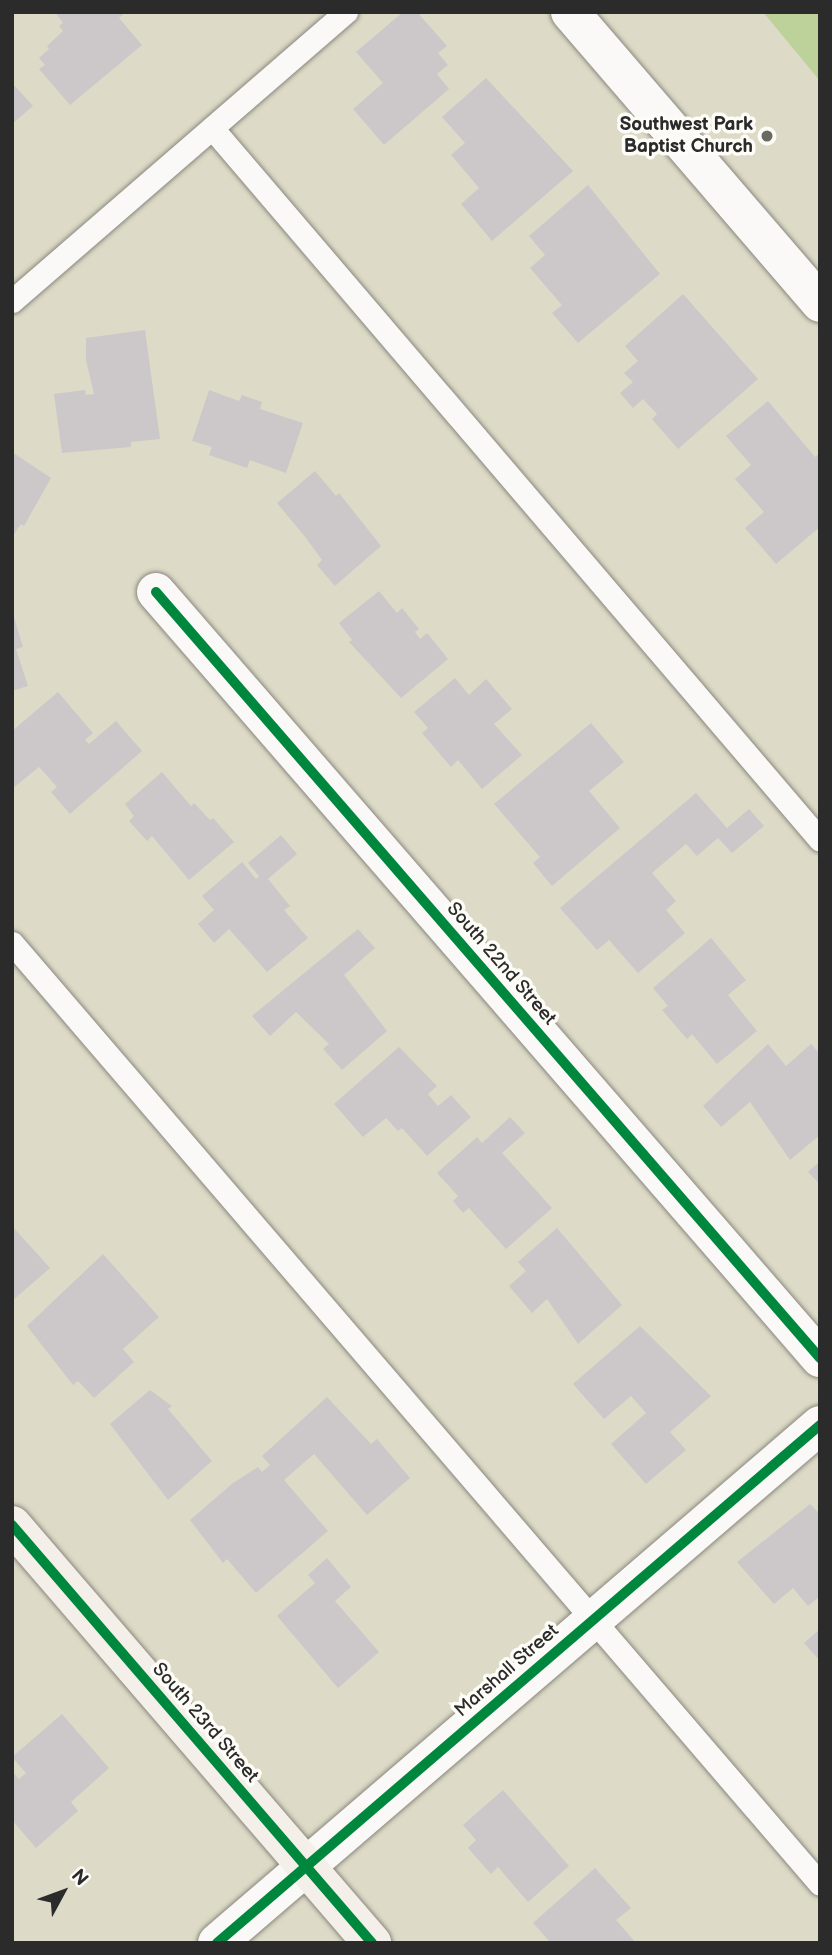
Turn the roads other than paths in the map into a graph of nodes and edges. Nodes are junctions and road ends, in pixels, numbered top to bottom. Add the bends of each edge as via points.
1 (346, 12) edge
2 (570, 12) edge
3 (212, 128) junction
4 (12, 301) edge
5 (820, 303) edge
6 (156, 592) dead end
7 (820, 840) edge
8 (12, 943) edge
9 (820, 1358) edge
10 (820, 1425) edge
11 (12, 1525) edge
12 (593, 1620) junction
13 (307, 1867) junction
14 (820, 1884) edge
15 (217, 1943) edge
16 (372, 1943) edge

1 - 3 lane
2 - 5 street
3 - 4 lane
3 - 7 lane
6 - 9 street, South 22nd Street
8 - 12 lane
10 - 12 street, Marshall Street
11 - 13 street, South 23rd Street
12 - 13 street, Marshall Street
12 - 14 lane
13 - 15 street, Marshall Street
13 - 16 street, South 23rd Street

